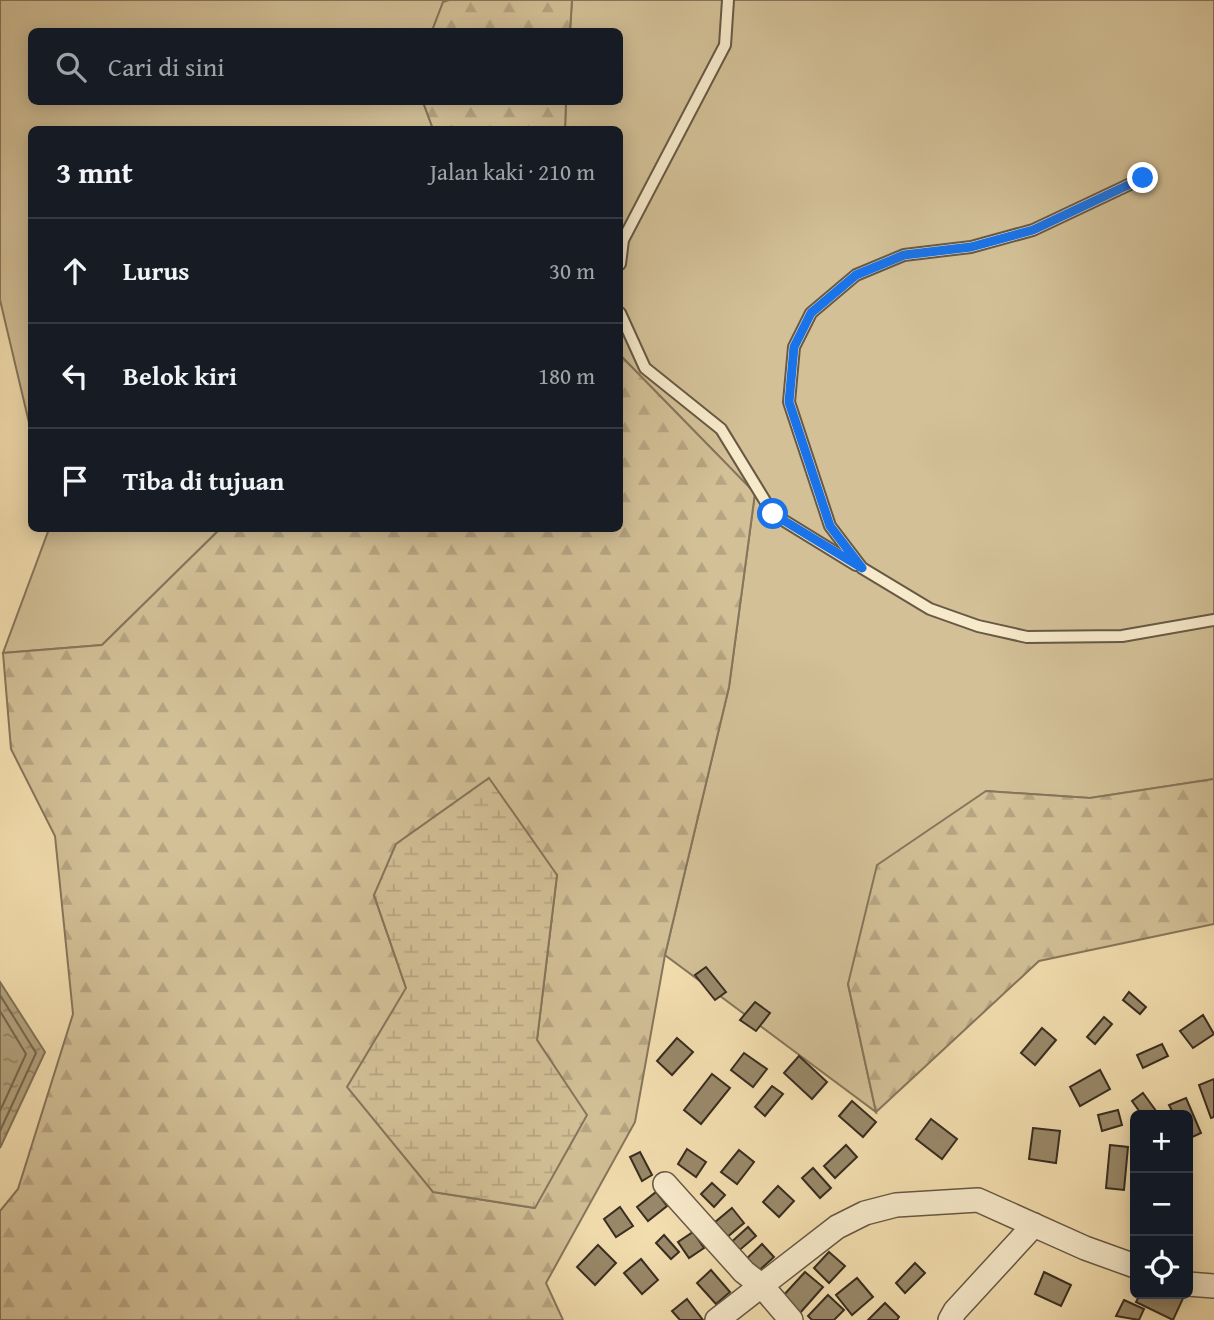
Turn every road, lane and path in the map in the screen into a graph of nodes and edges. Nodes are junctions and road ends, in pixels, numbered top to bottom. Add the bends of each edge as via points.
1 (728, 0) edge
2 (1143, 178) dead end
3 (623, 240) edge
4 (623, 320) edge
5 (862, 568) junction
6 (1214, 620) edge
7 (666, 1184) dead end
8 (1034, 1225) junction
9 (1130, 1264) edge
10 (1193, 1284) edge
11 (762, 1286) junction
12 (1214, 1286) edge
13 (718, 1320) edge
14 (791, 1320) edge
15 (950, 1320) edge

1 - 3 lane via 725,45
2 - 5 lane via 1033,230 971,247 904,255 856,275 811,313 794,347 789,402 830,526
4 - 5 lane via 645,368 721,429 773,514
5 - 6 lane via 930,608 1027,638 1122,636
7 - 11 street via 744,1272
8 - 9 street
8 - 11 street via 978,1200 895,1205 837,1227
8 - 15 street
10 - 12 street
11 - 13 street
11 - 14 street

